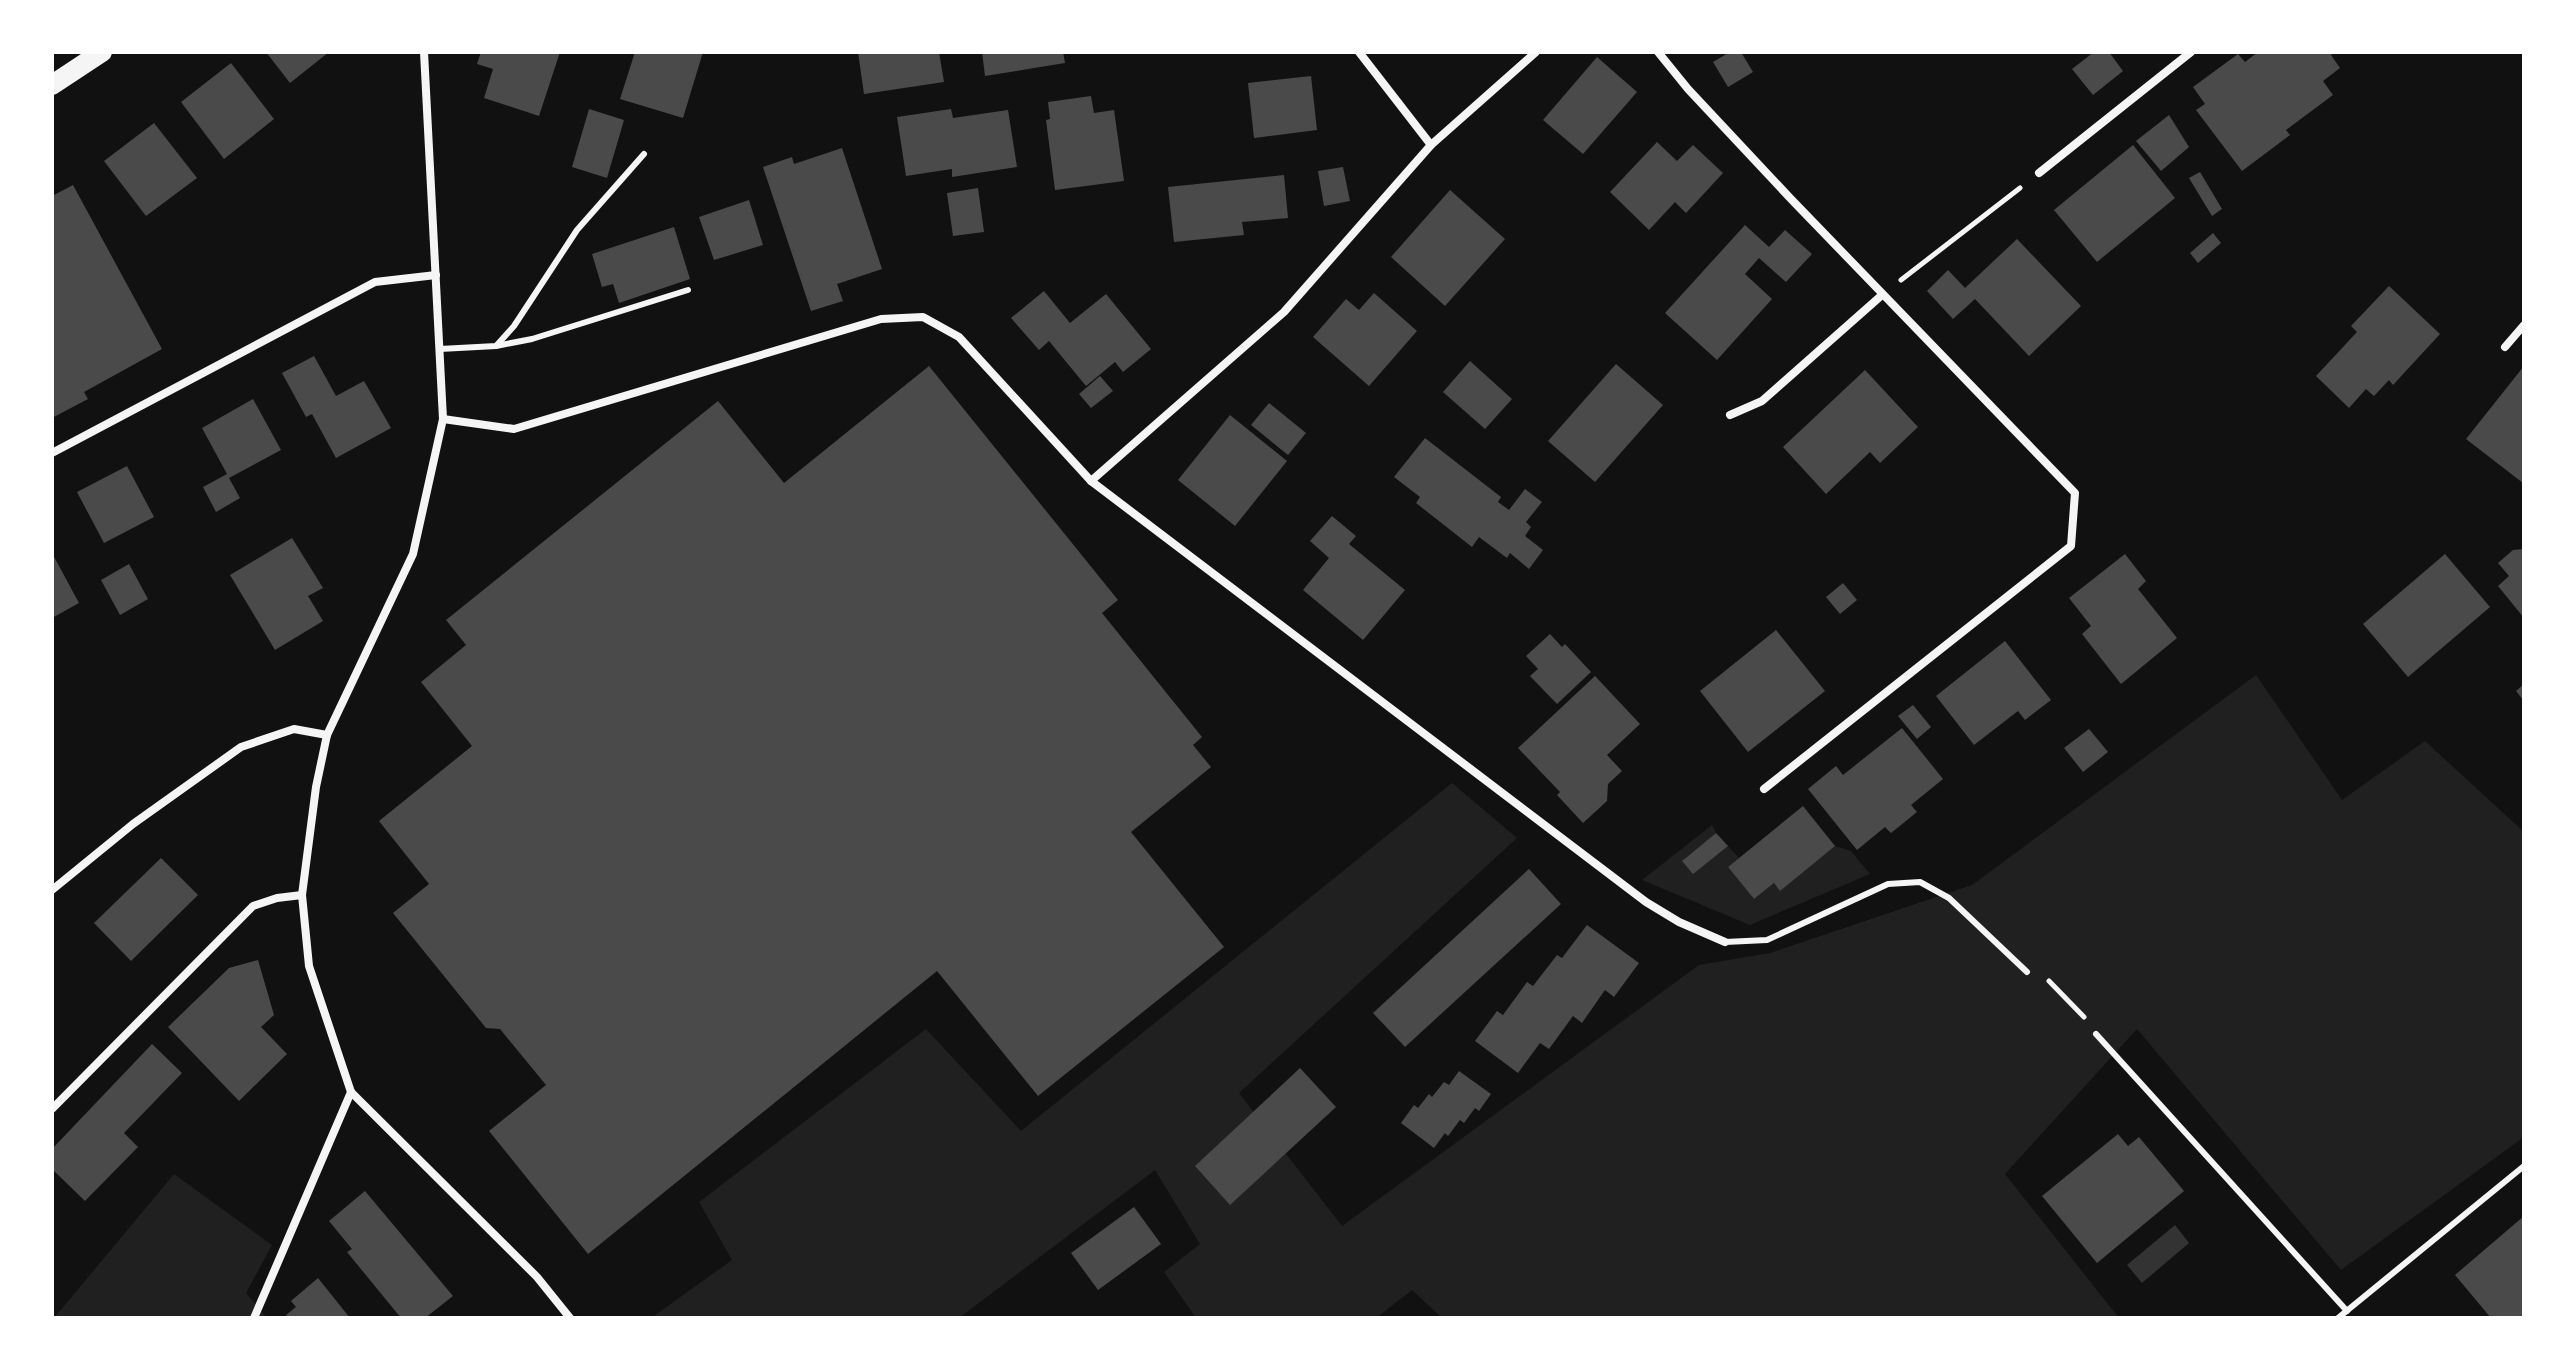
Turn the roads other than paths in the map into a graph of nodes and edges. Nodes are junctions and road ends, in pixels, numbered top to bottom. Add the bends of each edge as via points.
1 (102, 52) edge
2 (424, 52) edge
3 (1359, 52) edge
4 (1536, 52) edge
5 (1658, 52) edge
6 (2191, 52) edge
7 (52, 85) edge
8 (1431, 145) junction
9 (644, 154) dead end
10 (2039, 173) road end
11 (436, 275) junction
12 (688, 290) dead end
13 (1882, 295) junction
14 (2524, 325) edge
15 (496, 346) junction
16 (2505, 347) dead end
17 (440, 349) junction
18 (1730, 415) dead end
19 (443, 419) junction
20 (52, 453) edge
21 (1091, 481) junction
22 (327, 735) junction
23 (1764, 789) dead end
24 (52, 890) edge
25 (302, 895) junction
26 (1725, 942) joint
27 (2027, 972) road end
28 (2096, 1034) road end
29 (351, 1092) junction
30 (52, 1109) edge
31 (2524, 1166) edge
32 (2347, 1311) junction
33 (254, 1318) edge
34 (570, 1318) edge
35 (2338, 1318) edge

1 - 7 main road
2 - 11 street
3 - 8 street
4 - 8 street
5 - 13 street
6 - 10 street
8 - 21 street via 1284,312
9 - 15 lane via 577,230
11 - 17 street
11 - 20 street via 375,282
12 - 15 lane
13 - 18 street via 1762,401
13 - 23 street via 2075,493 2071,546
14 - 16 street
15 - 17 lane
17 - 19 street
19 - 21 street via 514,429 881,319 923,317 959,337
19 - 22 street via 413,554
21 - 26 street via 1646,902
22 - 24 street via 294,729 241,747
22 - 25 street
25 - 29 street via 309,966
25 - 30 street via 253,906
26 - 27 lane via 1767,940 1888,884 1920,882 1949,898
28 - 32 lane
29 - 33 street
29 - 34 street via 537,1277
31 - 32 lane
32 - 35 lane

